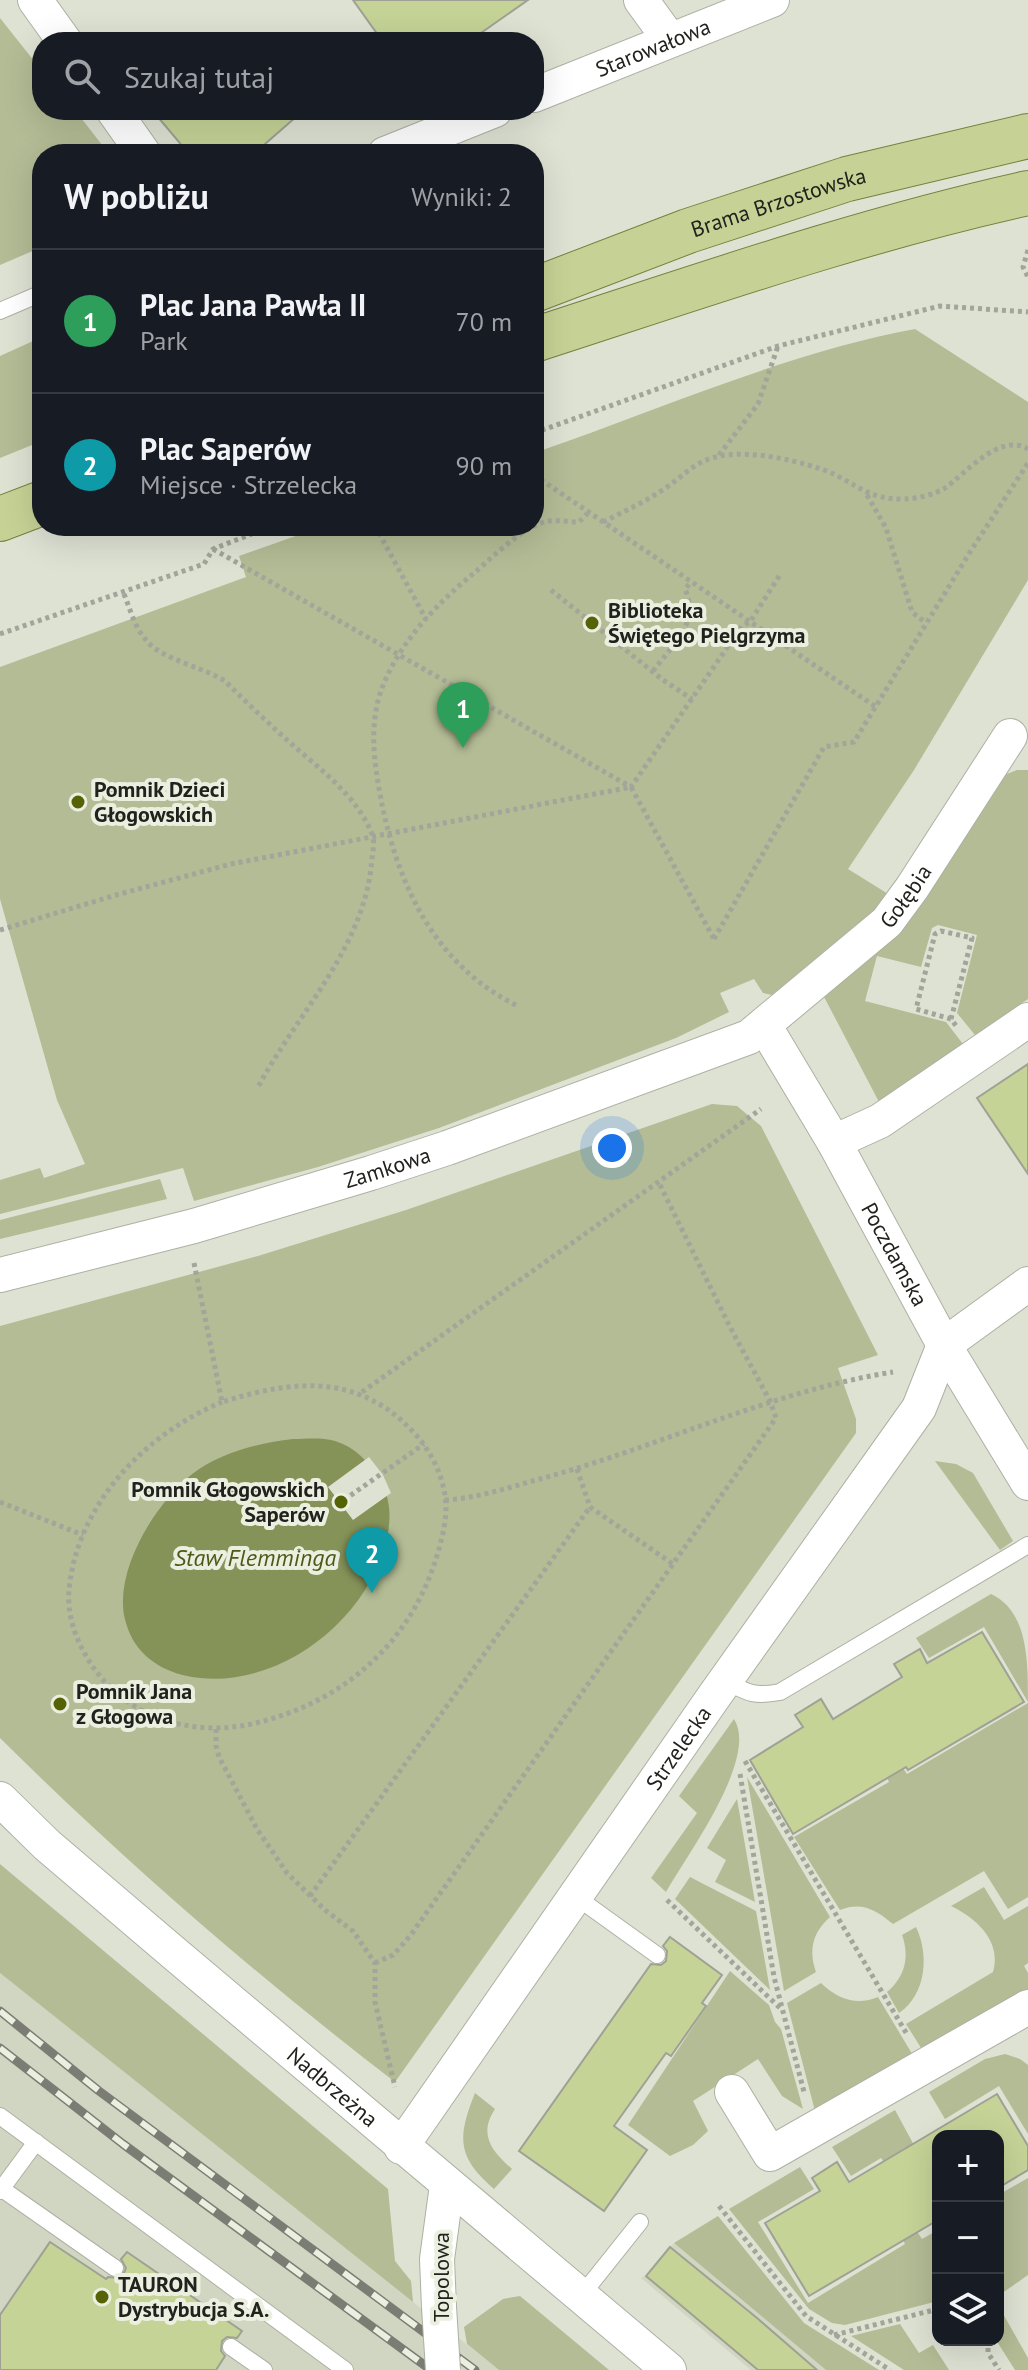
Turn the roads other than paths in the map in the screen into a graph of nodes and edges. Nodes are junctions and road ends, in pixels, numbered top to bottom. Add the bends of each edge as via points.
1 (35, 0) edge
2 (641, 0) edge
3 (772, 0) edge
4 (58, 32) edge
5 (670, 40) junction
6 (544, 91) edge
7 (120, 120) edge
8 (470, 120) edge
9 (1028, 136) edge
10 (137, 144) edge
11 (410, 144) edge
12 (1028, 193) edge
13 (544, 286) edge
14 (32, 297) edge
15 (0, 311) edge
16 (544, 337) edge
17 (32, 507) edge
18 (0, 519) edge
19 (1018, 742) edge
20 (1028, 1020) edge
21 (764, 1025) junction
22 (834, 1142) junction
23 (0, 1275) edge
24 (1028, 1284) edge
25 (944, 1345) junction
26 (1028, 1483) edge
27 (1028, 1545) edge
28 (725, 1681) junction
29 (0, 1799) edge
30 (575, 1896) junction
31 (657, 1955) dead end
32 (1028, 2007) edge
33 (732, 2092) dead end
34 (0, 2116) edge
35 (36, 2142) junction
36 (401, 2147) junction
37 (447, 2185) junction
38 (1, 2190) edge
39 (640, 2222) dead end
40 (115, 2268) dead end
41 (581, 2296) junction
42 (231, 2347) dead end
43 (264, 2370) edge
44 (345, 2370) edge
45 (443, 2370) edge
46 (669, 2370) edge

1 - 4 street
2 - 5 street
3 - 5 street, Starowałowa
5 - 6 street, Starowałowa
7 - 10 street
8 - 11 street
9 - 13 main road, Brama Brzostowska via 847,179
12 - 16 main road via 833,242
14 - 15 lane
17 - 18 main road
19 - 21 street, Gołębia via 887,922
20 - 22 street via 880,1121
21 - 22 street, Poczdamska
21 - 23 street, Zamkowa via 735,1044 432,1153 194,1226
22 - 25 street, Poczdamska
24 - 25 street
25 - 26 street, Poczdamska
25 - 28 street, Strzelecka via 919,1408
27 - 28 lane via 780,1692 748,1694
28 - 30 street, Strzelecka
29 - 36 street, Nadbrzeżna
30 - 31 lane
30 - 36 street, Strzelecka
32 - 33 street via 770,2154
34 - 35 lane
35 - 38 lane
35 - 44 lane
36 - 37 street, Nadbrzeżna
37 - 41 street, Nadbrzeżna
37 - 45 street, Topolowa, bridge via 437,2259
38 - 40 lane
39 - 41 lane
41 - 46 street, Nadbrzeżna
42 - 43 lane

